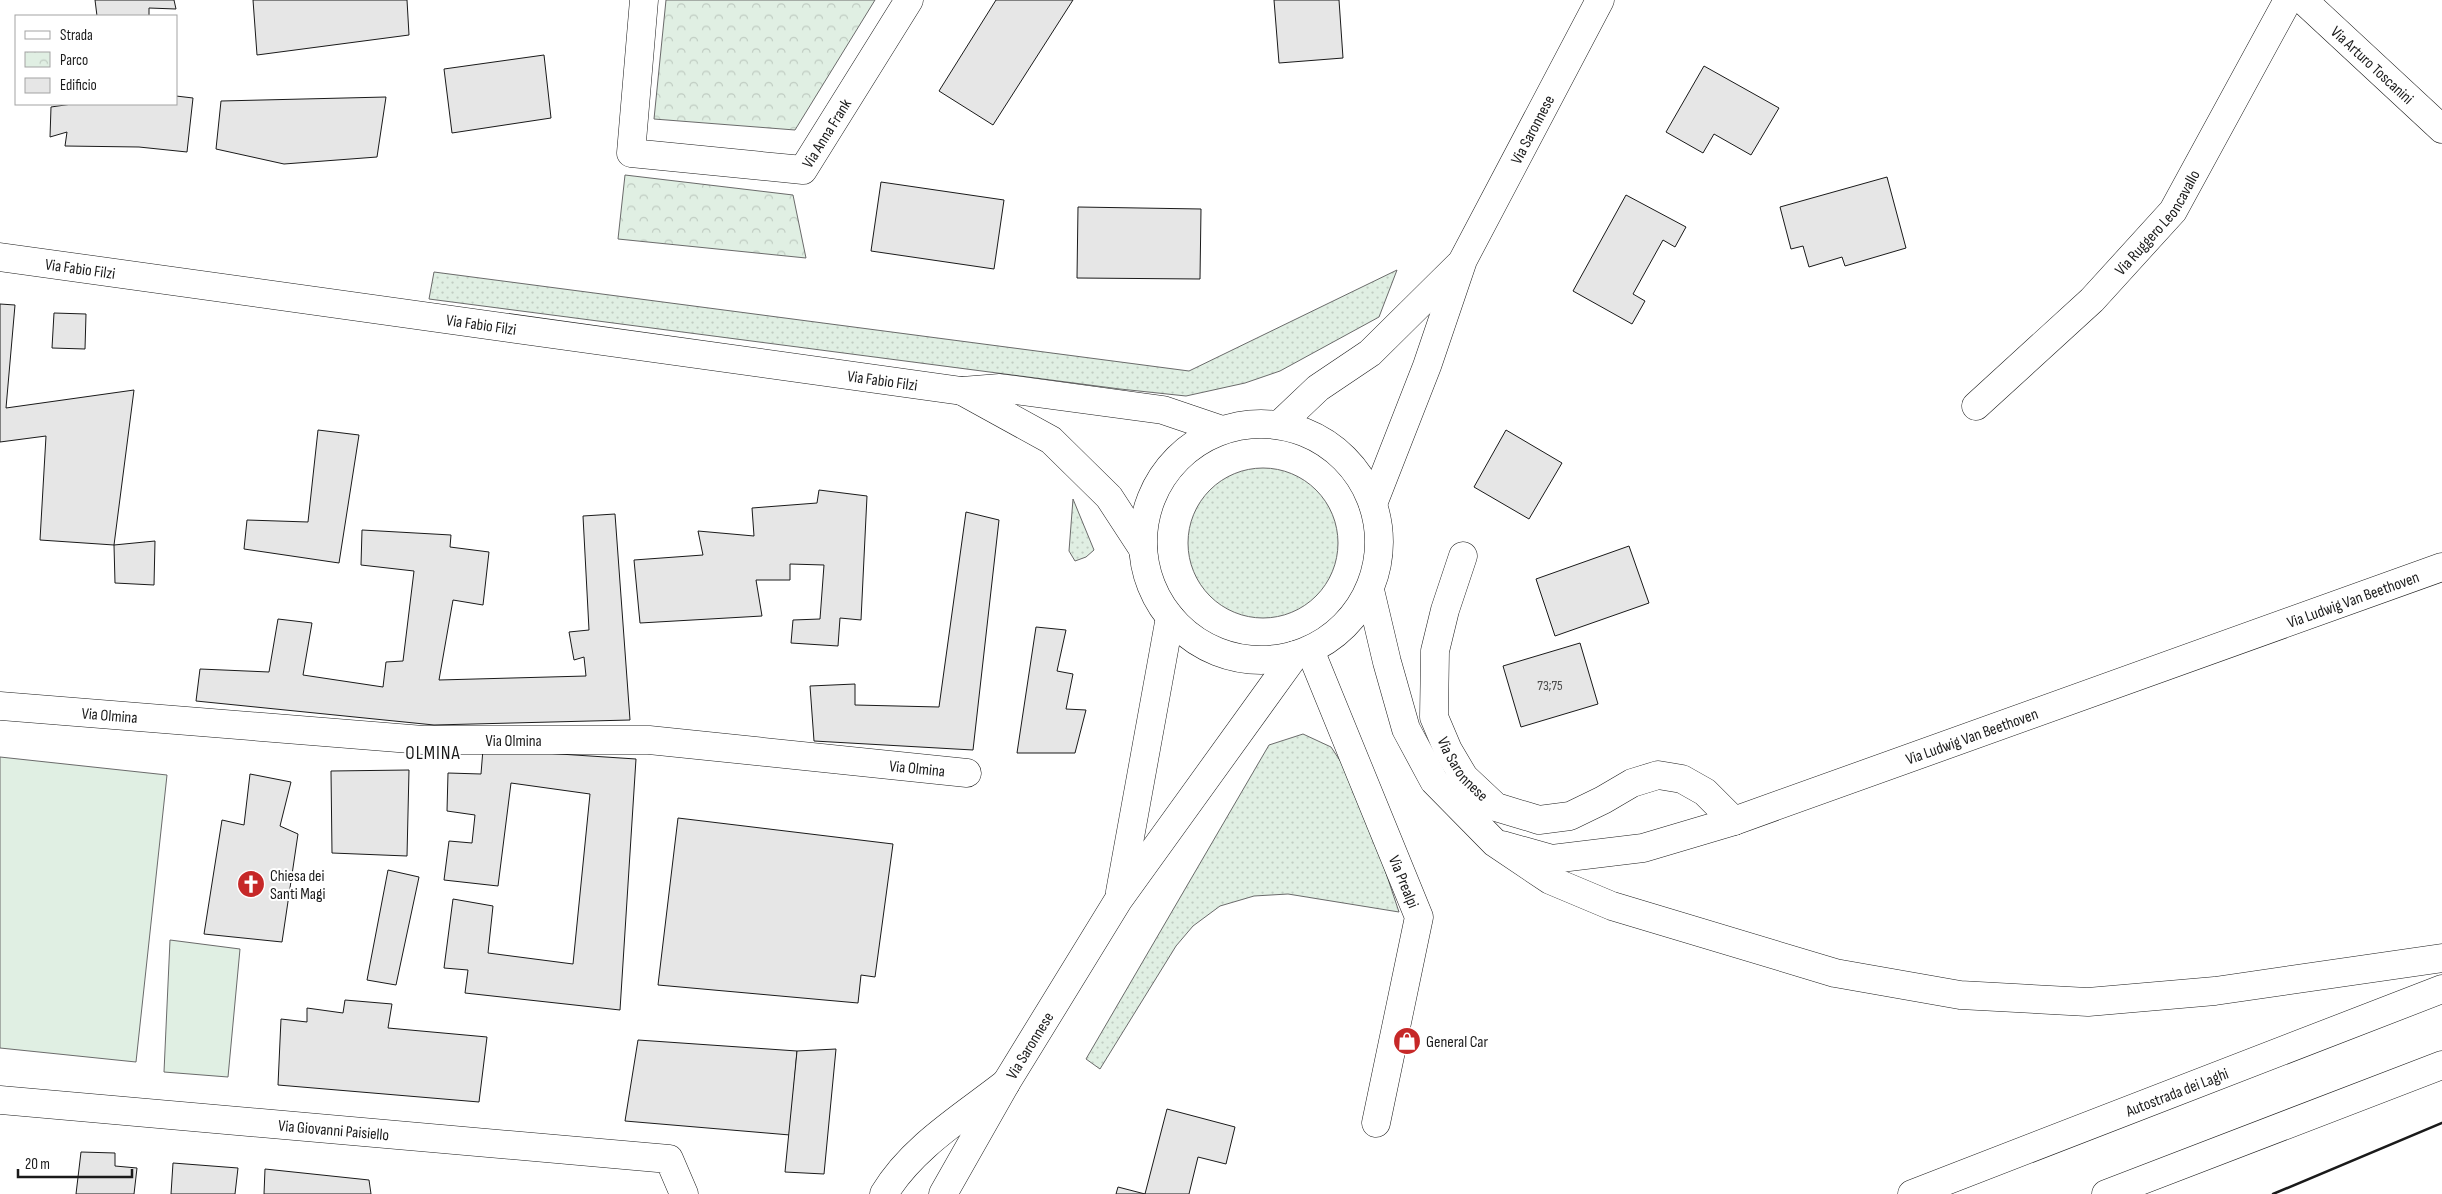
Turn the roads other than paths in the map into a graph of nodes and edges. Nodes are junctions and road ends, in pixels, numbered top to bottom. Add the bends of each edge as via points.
1 (644, 0) edge
2 (909, 0) edge
3 (1600, 0) edge
4 (2288, 0) edge
5 (2303, 0) edge
6 (2442, 129) edge
7 (0, 256) edge
8 (1464, 260) junction
9 (962, 391) junction
10 (1976, 406) dead end
11 (1279, 425) junction
12 (1222, 430) junction
13 (1373, 504) junction
14 (1143, 549) junction
15 (1463, 556) dead end
16 (2442, 566) edge
17 (1370, 590) junction
18 (1170, 617) junction
19 (1303, 652) junction
20 (0, 706) edge
21 (967, 772) dead end
22 (1734, 820) junction
23 (1495, 843) junction
24 (1119, 899) junction
25 (2442, 958) edge
26 (2442, 989) edge
27 (2442, 1064) edge
28 (1006, 1084) junction
29 (0, 1100) edge
30 (1376, 1123) dead end
31 (684, 1194) edge
32 (884, 1194) edge
33 (943, 1194) edge
34 (1912, 1194) edge
35 (2106, 1194) edge

1 - 2 main road, Via Anna Frank via 631,153 803,170
3 - 8 main road, Via Saronnese
4 - 10 main road, Via Ruggero Leoncavallo via 2173,212 2092,300
5 - 6 main road, Via Arturo Toscanini
7 - 9 main road, Via Fabio Filzi
8 - 11 main road, Via Saronnese via 1370,353 1318,388
8 - 13 main road, Via Saronnese
9 - 12 main road, Via Fabio Filzi via 1000,388 1163,410
9 - 14 main road, Via Fabio Filzi via 1051,440 1109,497
11 - 12 main road, Via Saronnese via 1250,424
11 - 13 main road, Via Saronnese via 1314,436 1344,457 1366,486
12 - 14 main road, Via Saronnese via 1188,448 1162,476 1147,512
13 - 17 main road, Via Saronnese via 1380,537
14 - 18 main road, Via Saronnese via 1148,579
15 - 22 main road, Via Saronnese via 1435,651 1434,717 1464,777 1496,807 1539,820 1570,816 1632,784 1658,775 1682,779 1705,792
16 - 22 main road, Via Ludwig Van Beethoven
17 - 19 main road, Via Saronnese via 1352,617 1328,640
17 - 23 main road via 1406,729 1434,781
18 - 19 main road, Via Saronnese via 1181,630 1210,649 1244,659 1279,659
18 - 24 main road, Via Saronnese
19 - 24 main road, Via Saronnese
19 - 30 main road, Via Prealpi via 1419,916
20 - 21 main road, Via Olmina via 423,740 649,740
22 - 23 main road, Via Ludwig Van Beethoven via 1643,848 1552,859
23 - 25 main road via 1550,880 1612,906 1835,973 1960,995 2088,1002 2214,991
24 - 28 main road, Via Saronnese
26 - 34 main road, Autostrada dei Laghi
27 - 35 main road
28 - 32 main road via 912,1159
28 - 33 main road, Via Saronnese
29 - 31 main road, Via Giovanni Paisiello via 669,1159

